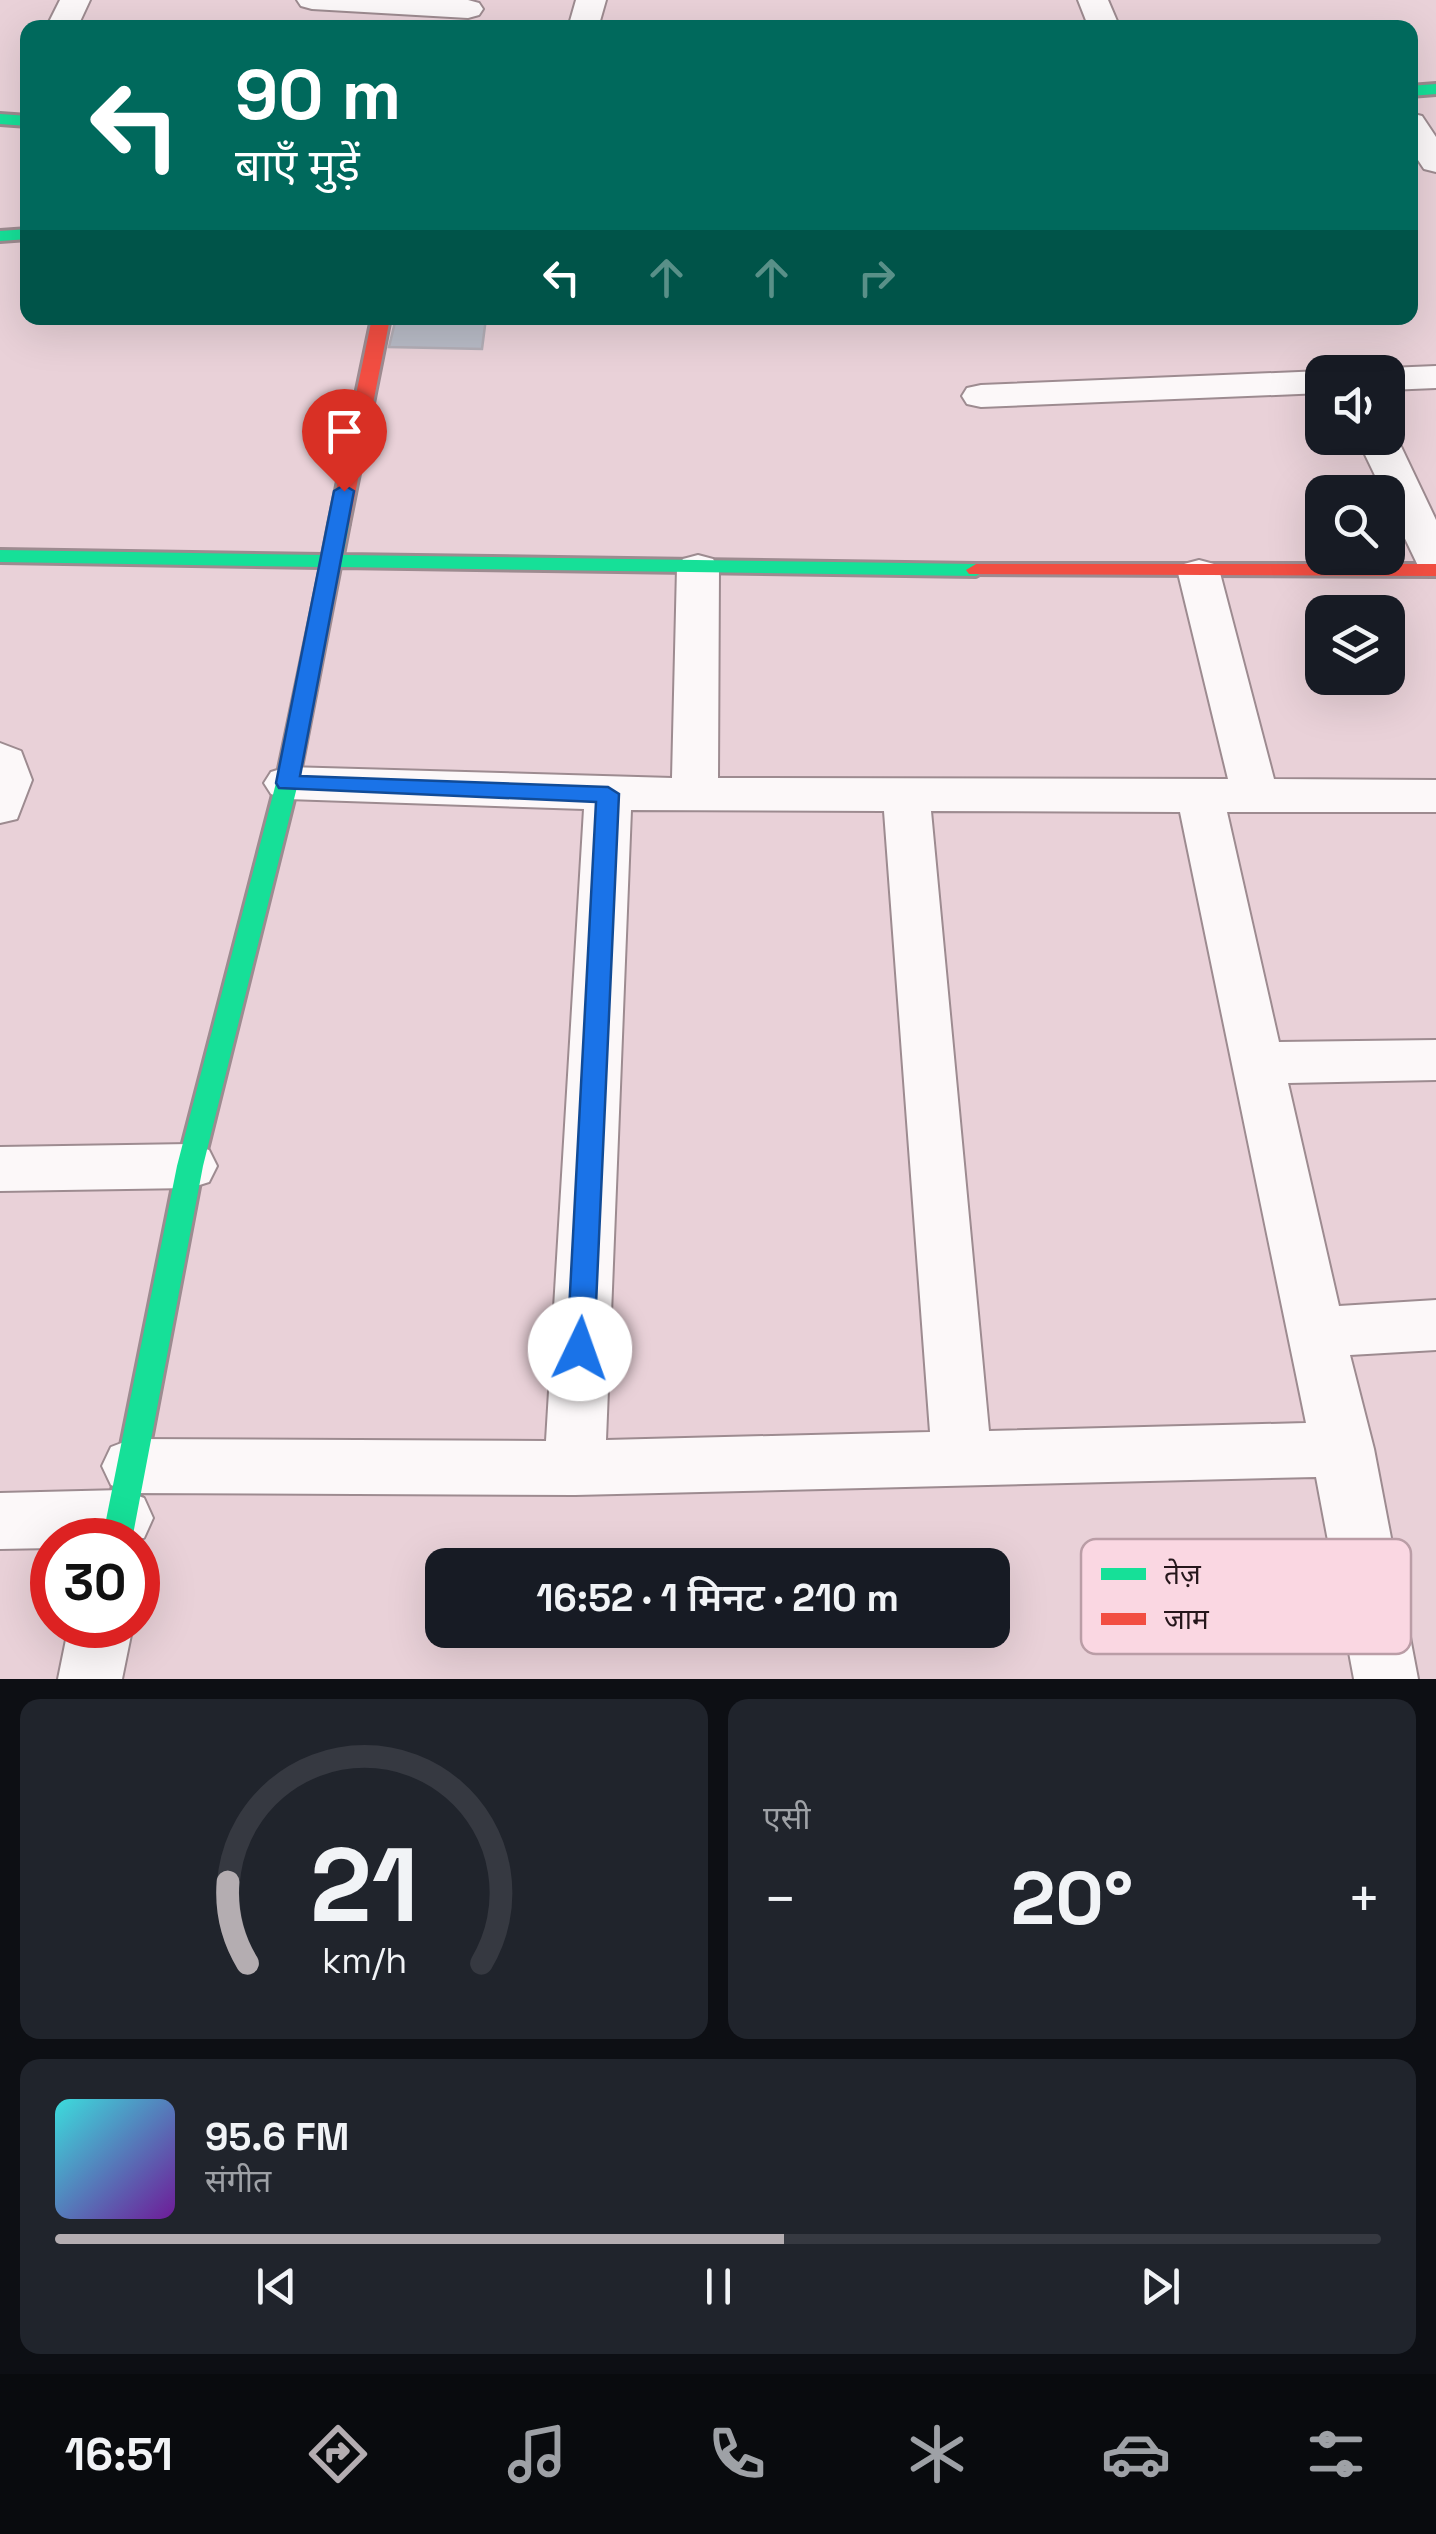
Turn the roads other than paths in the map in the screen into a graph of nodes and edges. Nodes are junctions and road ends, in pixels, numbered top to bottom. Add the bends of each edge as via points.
1 (312, 0) edge
2 (468, 9) dead end
3 (1418, 136) edge
4 (1436, 162) edge
5 (380, 325) edge
6 (1436, 377) edge
7 (1405, 378) edge
8 (1305, 383) edge
9 (981, 396) dead end
10 (1385, 455) edge
11 (0, 556) edge
12 (330, 561) junction
13 (1436, 567) edge
14 (698, 568) junction
15 (1198, 573) junction
16 (0, 759) edge
17 (287, 783) junction
18 (608, 794) junction
19 (695, 794) junction
20 (1200, 794) junction
21 (906, 796) junction
22 (1255, 796) junction
23 (1436, 796) edge
24 (0, 807) edge
25 (1436, 1060) edge
26 (1256, 1063) junction
27 (190, 1166) junction
28 (0, 1169) edge
29 (1436, 1325) edge
30 (1316, 1332) junction
31 (1344, 1449) junction
32 (962, 1460) junction
33 (575, 1468) junction
34 (124, 1508) edge
35 (0, 1521) edge
36 (1360, 1539) edge
37 (96, 1648) edge
38 (1381, 1654) edge
39 (90, 1679) edge
40 (1386, 1679) edge

1 - 2 street
3 - 4 street
5 - 12 street
6 - 7 street
8 - 9 street
10 - 13 street
11 - 12 street
12 - 14 street
12 - 17 street
13 - 15 street
14 - 15 street
14 - 19 street
15 - 22 street
16 - 24 street via 10,780
17 - 18 street
17 - 27 street
18 - 19 street
18 - 33 street
19 - 21 street
20 - 21 street
20 - 22 street
20 - 26 street
21 - 32 street
22 - 23 street
25 - 26 street
26 - 30 street
27 - 28 street
27 - 34 street
29 - 30 street
30 - 31 street
31 - 32 street
31 - 36 street
32 - 33 street
33 - 34 street
34 - 35 street
37 - 39 street
38 - 40 street

